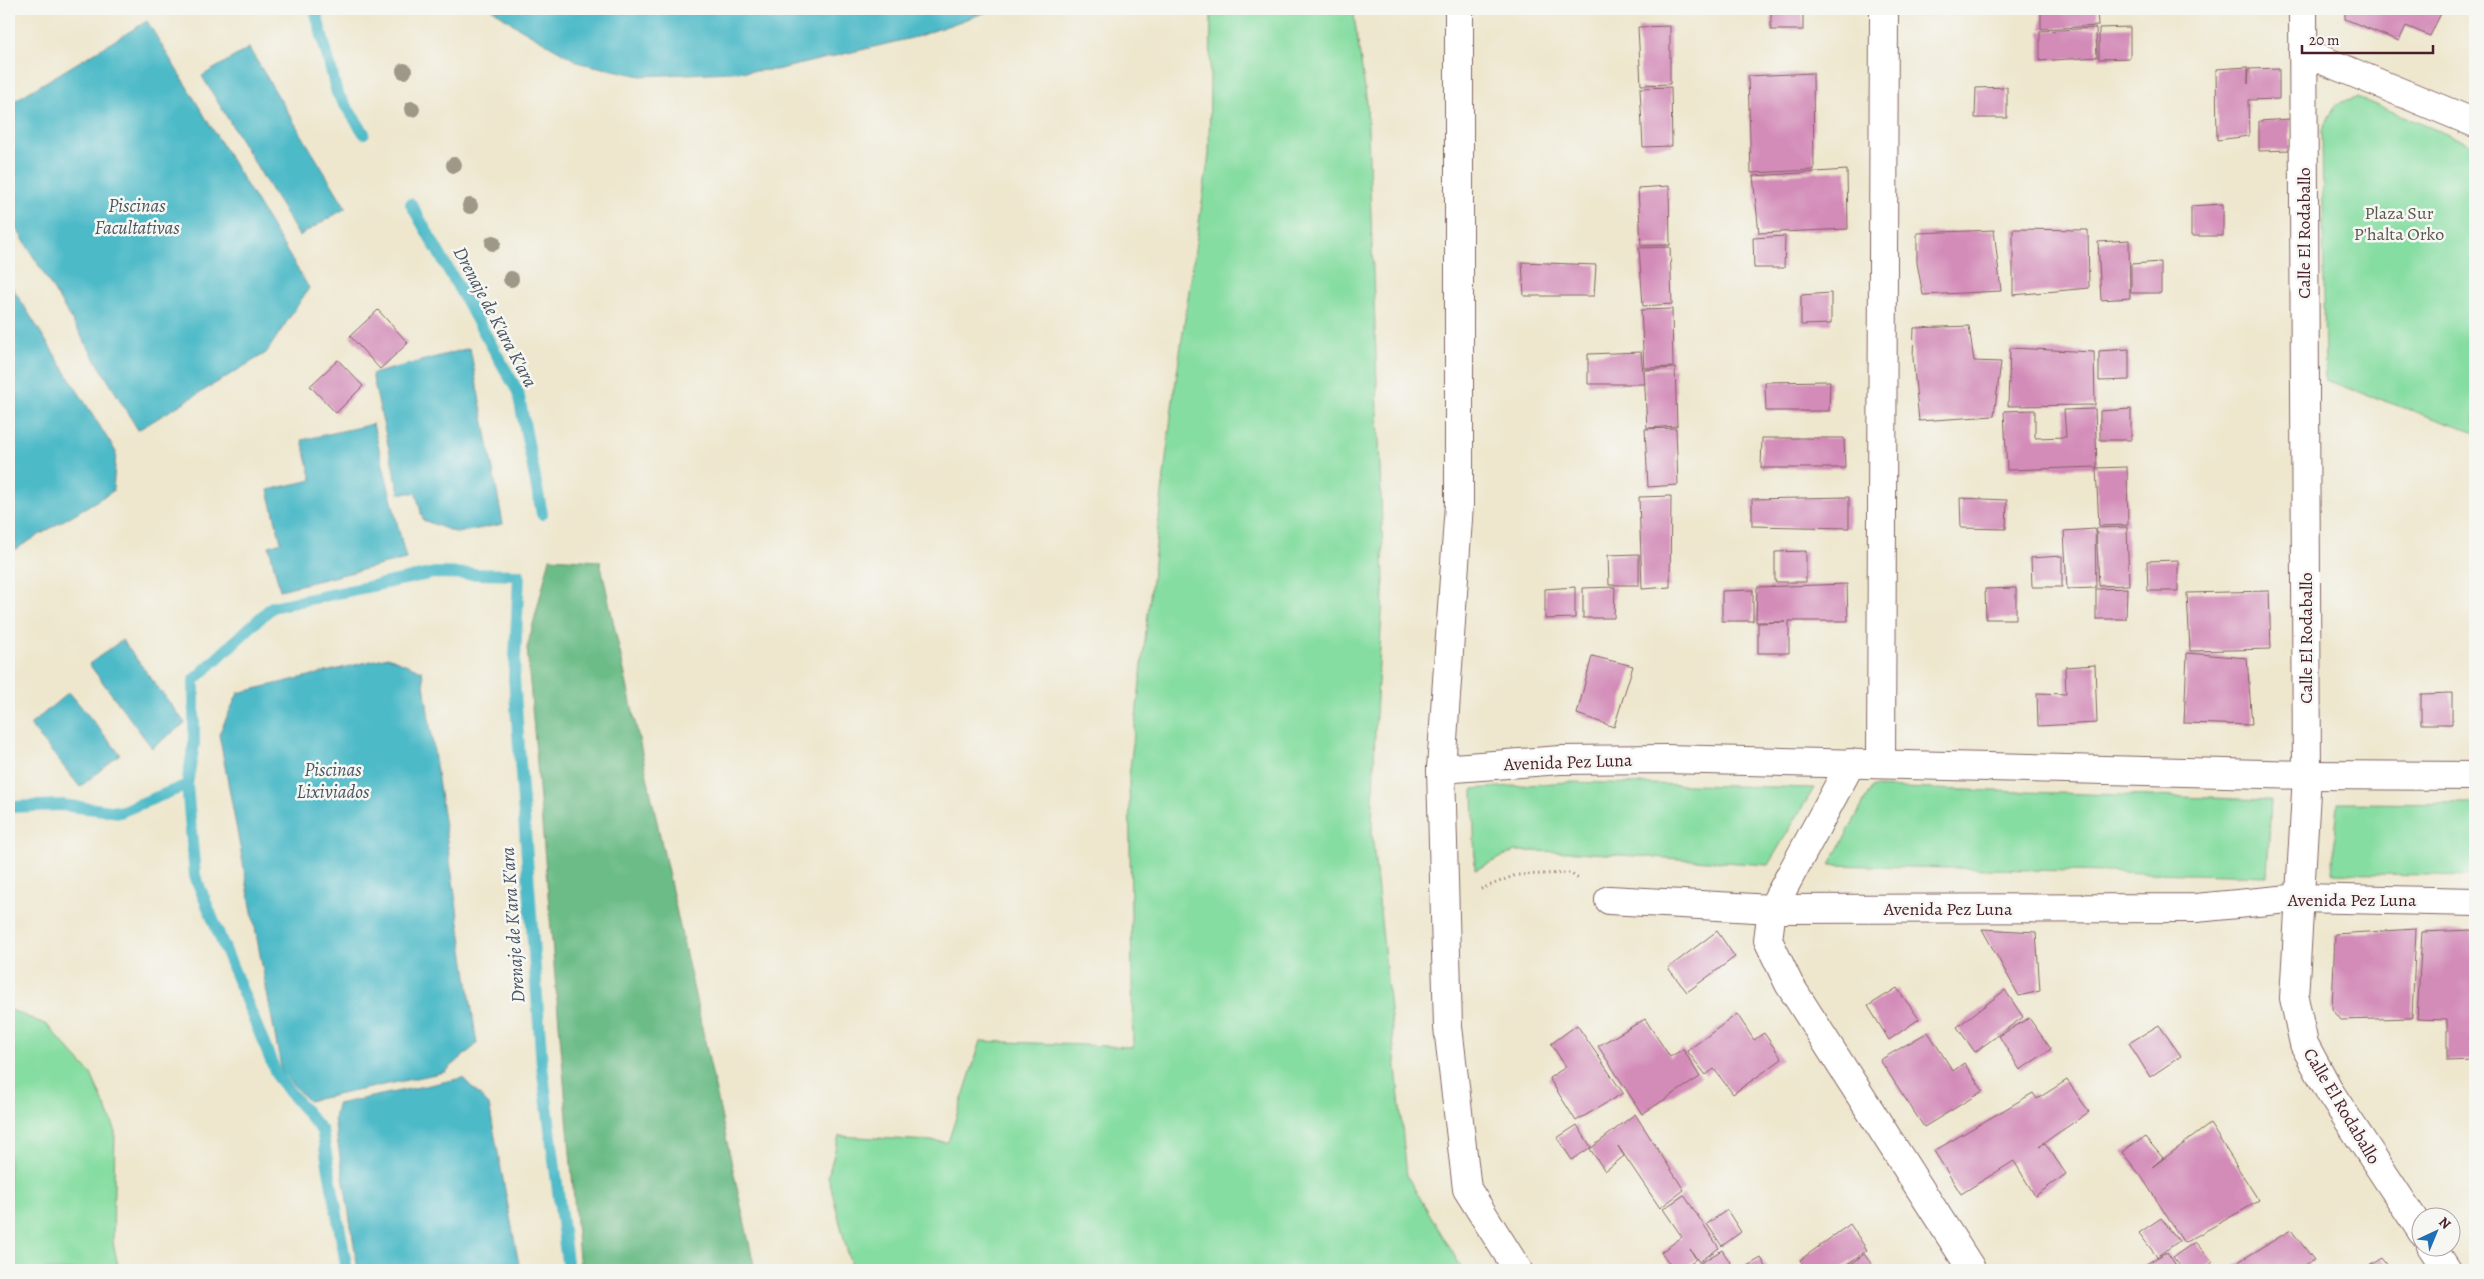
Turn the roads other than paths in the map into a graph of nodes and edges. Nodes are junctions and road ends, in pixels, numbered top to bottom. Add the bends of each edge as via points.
1 (1458, 9) edge
2 (1884, 9) edge
3 (2303, 9) edge
4 (2303, 52) junction
5 (2475, 122) edge
6 (1852, 763) junction
7 (1881, 764) junction
8 (1441, 769) junction
9 (2307, 775) junction
10 (2475, 776) edge
11 (2299, 898) junction
12 (1609, 900) road end
13 (2475, 902) edge
14 (1772, 909) junction
15 (2412, 1217) edge
16 (2437, 1256) edge
17 (1518, 1270) edge
18 (1972, 1270) edge
19 (2446, 1270) edge

1 - 8 street via 1459,504
2 - 7 street
3 - 4 street, Calle El Rodaballo
4 - 5 street
4 - 9 street, Calle El Rodaballo
6 - 7 street, Avenida Pez Luna
6 - 8 street, Avenida Pez Luna via 1560,760
6 - 14 street
7 - 9 street, Avenida Pez Luna
8 - 17 street via 1448,1027 1467,1189
9 - 10 street, Avenida Pez Luna
9 - 11 street, Calle El Rodaballo
11 - 13 street, Avenida Pez Luna
11 - 14 street, Avenida Pez Luna via 2196,908
11 - 15 street, Calle El Rodaballo via 2294,998 2304,1044 2331,1094
12 - 14 street, Avenida Pez Luna
14 - 18 street via 1768,940 1789,984
16 - 19 street

